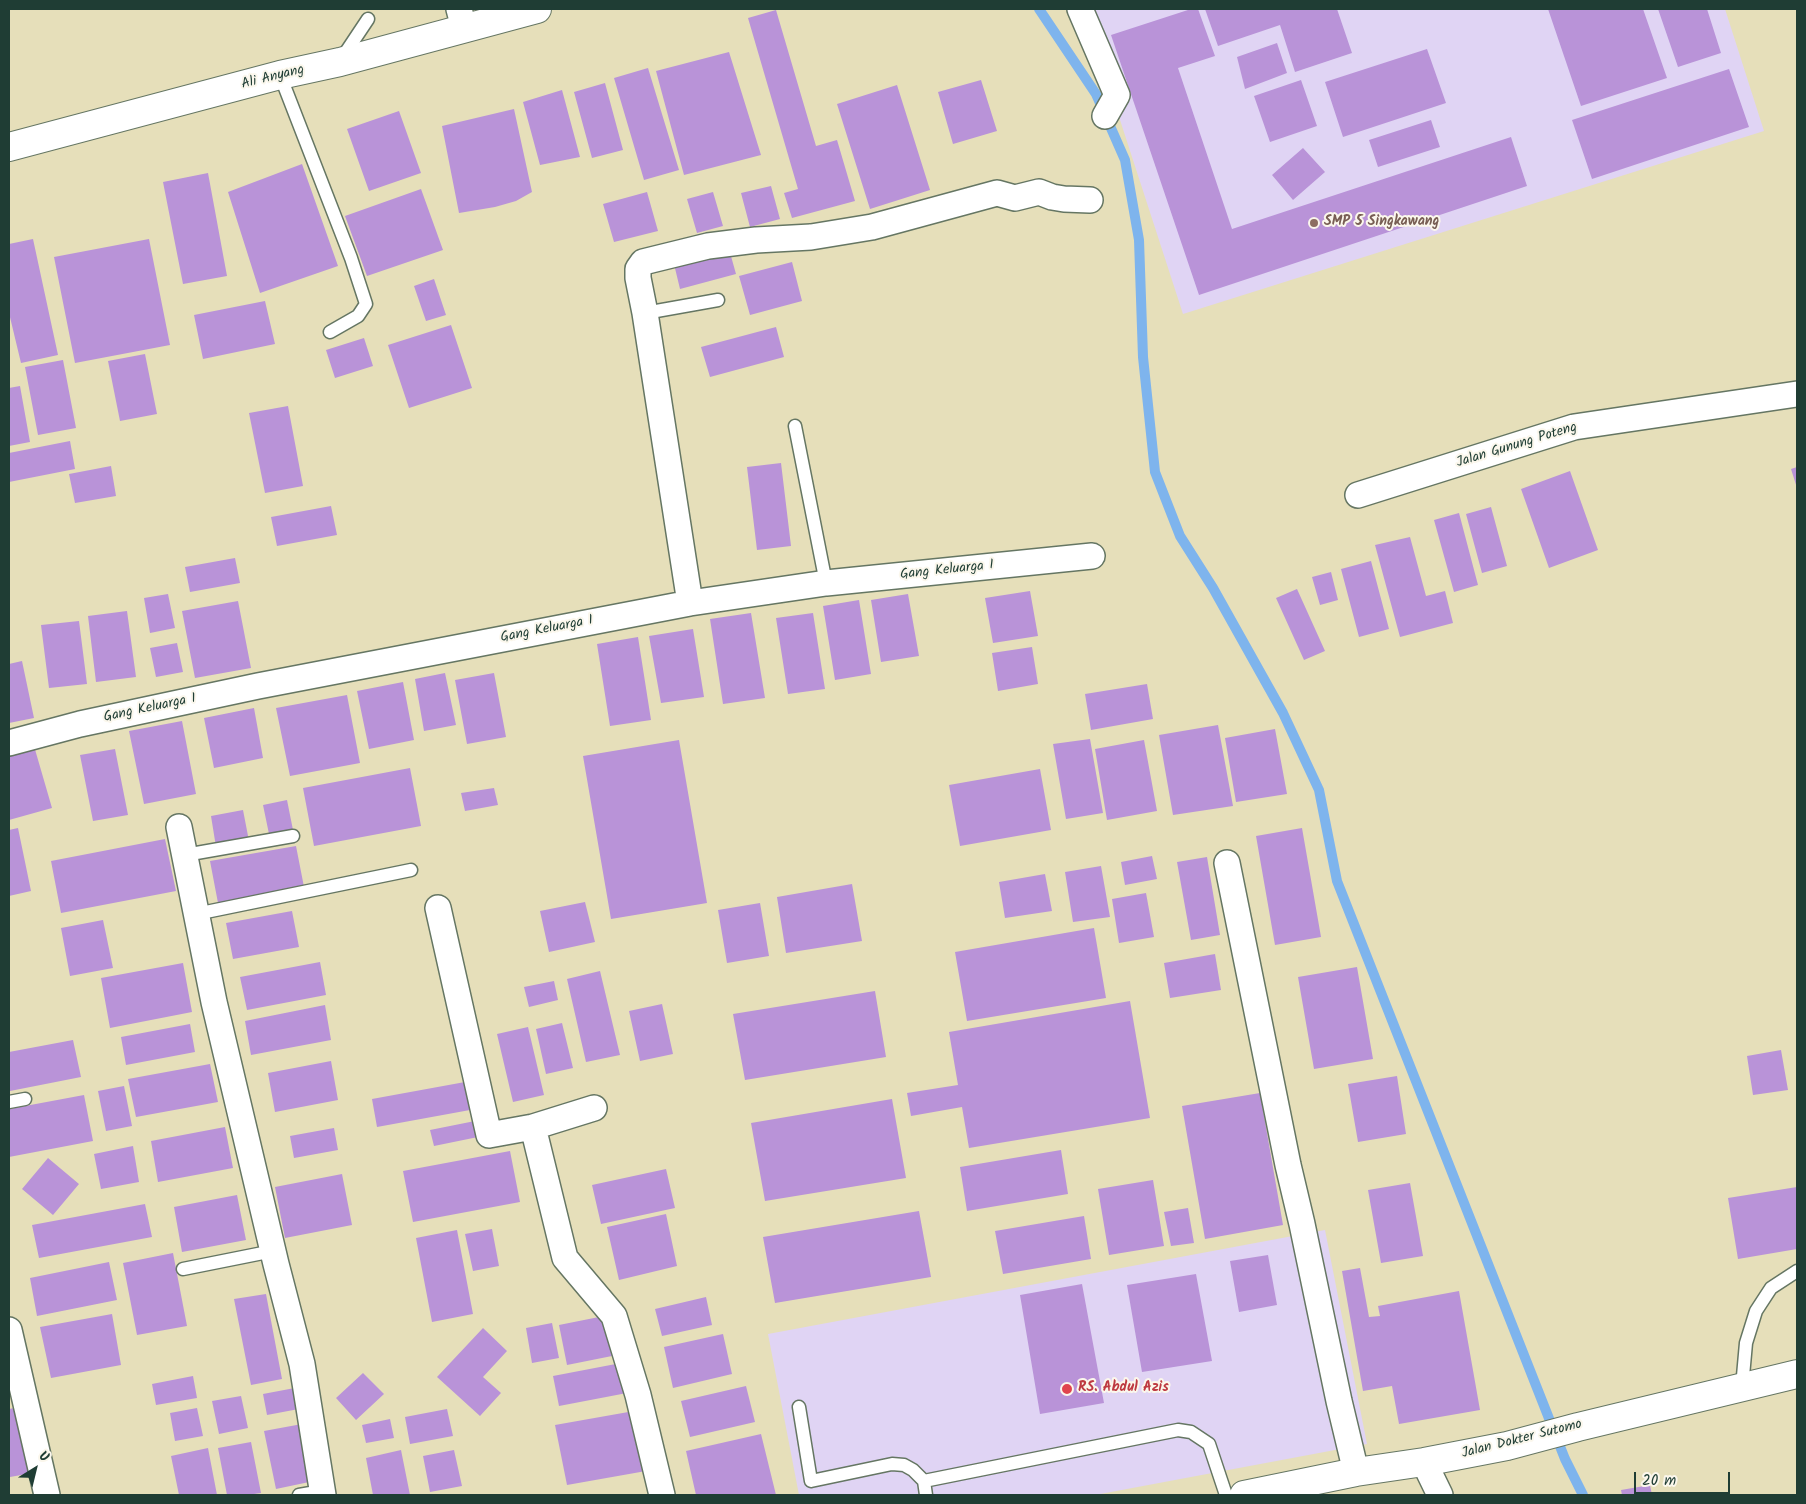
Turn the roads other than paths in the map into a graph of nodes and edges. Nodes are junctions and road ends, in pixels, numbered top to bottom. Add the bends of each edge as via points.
1 (537, 9) edge
2 (1080, 9) edge
3 (368, 18) dead end
4 (462, 18) edge
5 (340, 62) junction
6 (280, 75) junction
7 (1105, 116) dead end
8 (9, 147) edge
9 (1090, 200) dead end
10 (718, 300) dead end
11 (645, 313) junction
12 (330, 332) dead end
13 (1797, 394) edge
14 (795, 426) dead end
15 (1358, 495) dead end
16 (1092, 556) dead end
17 (826, 583) junction
18 (690, 603) junction
19 (9, 743) edge
20 (179, 827) dead end
21 (293, 836) dead end
22 (185, 856) junction
23 (1227, 863) dead end
24 (411, 870) dead end
25 (438, 908) dead end
26 (196, 914) junction
27 (25, 1099) dead end
28 (9, 1102) edge
29 (594, 1108) dead end
30 (533, 1127) junction
31 (273, 1251) junction
32 (183, 1269) dead end
33 (1797, 1271) edge
34 (9, 1330) edge
35 (1797, 1374) edge
36 (1742, 1387) junction
37 (798, 1406) dead end
38 (1424, 1462) junction
39 (1356, 1472) junction
40 (924, 1481) junction
41 (315, 1494) edge
42 (47, 1495) edge
43 (662, 1495) edge
44 (926, 1495) edge
45 (1226, 1495) edge
46 (1244, 1495) edge
47 (1440, 1495) edge

1 - 4 street, Ali Anyang
2 - 7 street via 1118,95
3 - 5 lane
4 - 5 street, Ali Anyang
5 - 6 street, Ali Anyang
6 - 8 street, Ali Anyang
6 - 12 lane via 366,304 358,316
9 - 11 street via 1064,199 1040,192 1015,198 997,193 872,227 811,237 708,246 643,262 638,269 638,278
10 - 11 lane
11 - 18 street
13 - 15 street, Jalan Gunung Poteng via 1574,427
14 - 17 lane
16 - 17 street, Gang Keluarga I
17 - 18 street, Gang Keluarga I
18 - 19 street, Gang Keluarga I via 258,686 80,724
20 - 22 street
21 - 22 lane
22 - 26 street
23 - 39 street via 1288,1165
24 - 26 lane
25 - 30 street via 489,1135
26 - 31 street
27 - 28 lane
29 - 30 street
30 - 43 street via 565,1258 614,1316 638,1394
31 - 32 lane
31 - 41 street via 302,1364
33 - 36 lane via 1772,1288 1756,1311 1746,1343
34 - 42 street
35 - 36 street, Jalan Dokter Sutomo
36 - 38 street, Jalan Dokter Sutomo via 1507,1446
37 - 40 lane via 811,1481 892,1464 904,1465
38 - 39 street, Jalan Dokter Sutomo
38 - 47 street
39 - 46 street, Jalan Dokter Sutomo
40 - 44 lane
40 - 45 lane via 1178,1430 1191,1432 1209,1444

